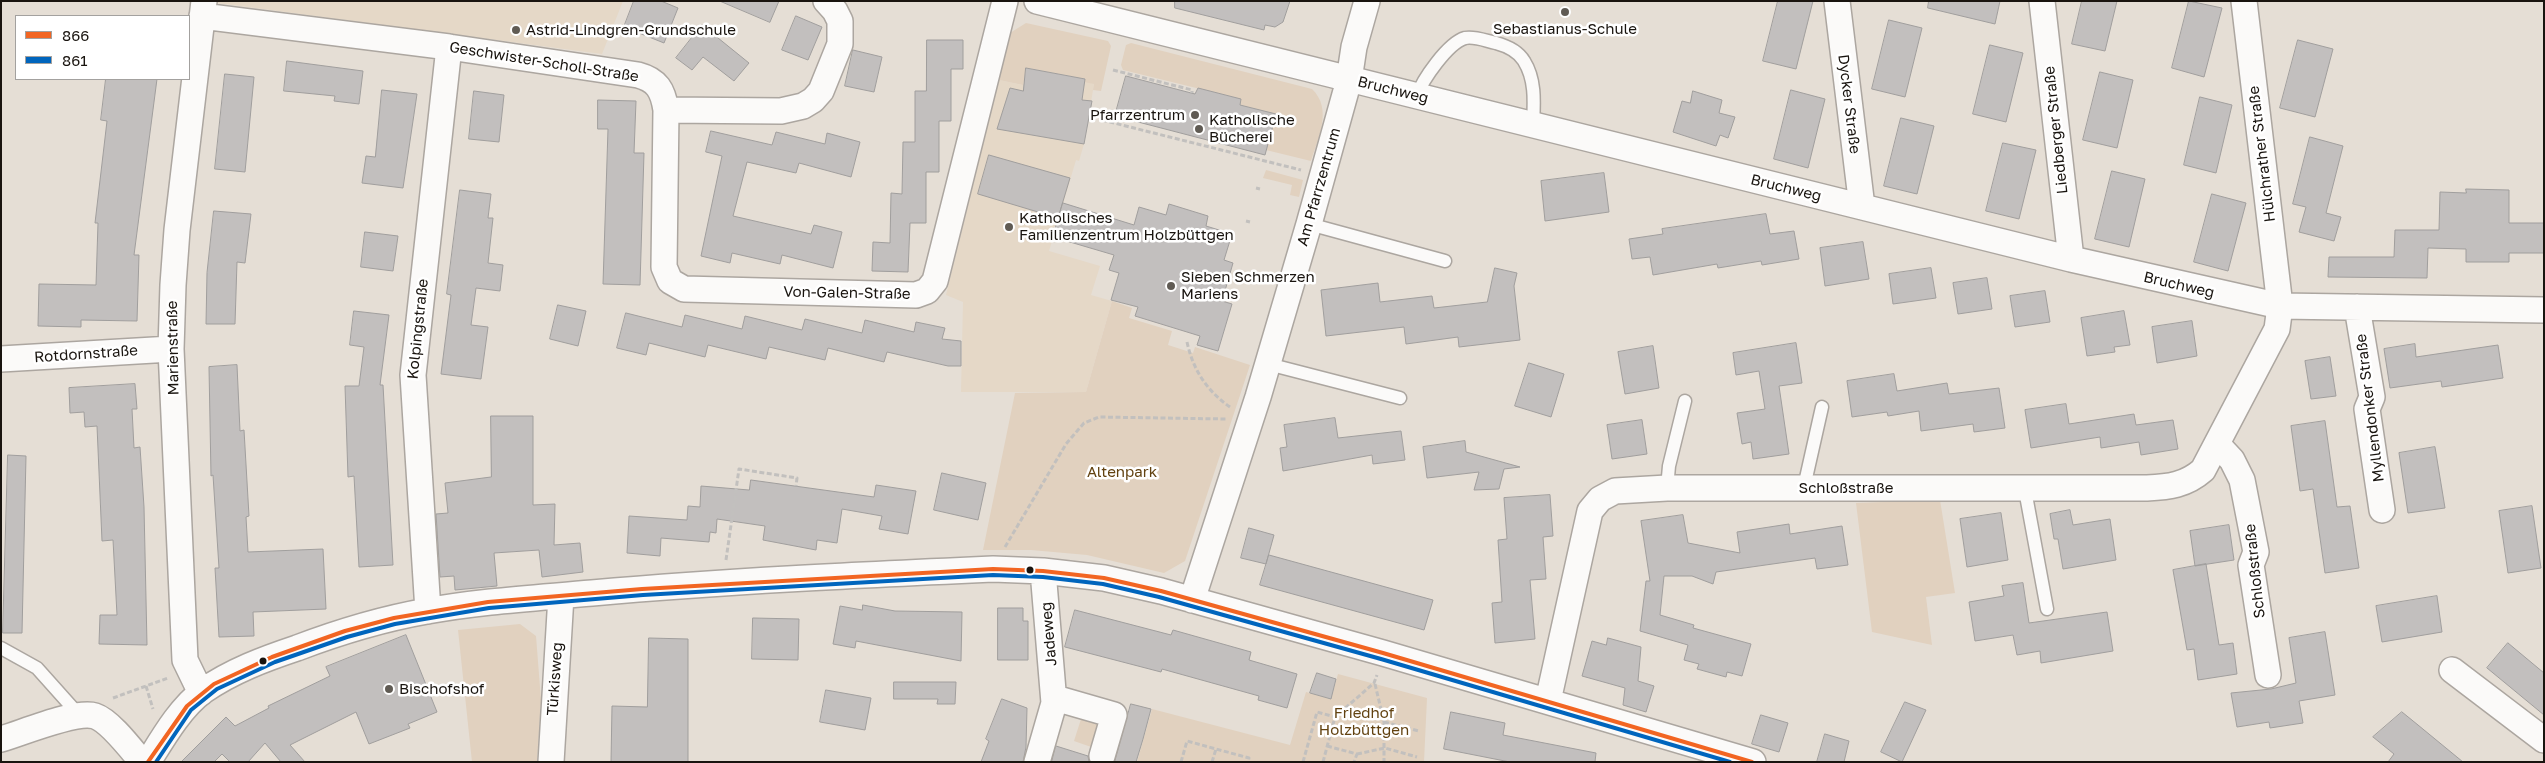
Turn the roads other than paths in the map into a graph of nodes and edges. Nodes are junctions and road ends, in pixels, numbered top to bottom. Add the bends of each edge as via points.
1 (826, 1) edge
2 (1005, 1) edge
3 (1037, 1) edge
4 (1368, 1) edge
5 (1836, 1) edge
6 (2042, 1) edge
7 (2244, 1) edge
8 (203, 8) edge
9 (449, 47) junction
10 (1350, 80) junction
11 (1417, 96) junction
12 (666, 110) junction
13 (1534, 125) junction
14 (1862, 207) junction
15 (1309, 224) junction
16 (2071, 259) junction
17 (1445, 261) dead end
18 (2280, 306) junction
19 (2357, 307) junction
20 (2544, 310) edge
21 (171, 349) junction
22 (1, 359) edge
23 (1268, 364) junction
24 (1400, 398) dead end
25 (1685, 401) dead end
26 (1822, 407) dead end
27 (2218, 446) junction
28 (1804, 487) junction
29 (1666, 488) junction
30 (2025, 490) junction
31 (2382, 510) dead end
32 (1043, 571) junction
33 (561, 596) junction
34 (1192, 600) junction
35 (2047, 609) dead end
36 (428, 611) junction
37 (1, 648) edge
38 (2452, 670) dead end
39 (2268, 675) dead end
40 (196, 682) junction
41 (1054, 698) junction
42 (1548, 701) junction
43 (79, 715) junction
44 (1, 739) edge
45 (2544, 740) edge
46 (1102, 756) dead end
47 (142, 762) edge
48 (148, 762) edge
49 (551, 762) edge
50 (1037, 762) edge
51 (1752, 762) edge

1 - 12 street via 840,21 840,44 821,91 813,100 781,112
2 - 12 street, Von-Galen-Straße via 935,281 927,291 916,295 684,289 670,281 664,266
3 - 10 street, Bruchweg
4 - 10 street, Am Pfarrzentrum via 1354,47
5 - 14 street, Dycker Straße
6 - 16 street, Liedberger Straße
7 - 18 street, Hülchrather Straße
8 - 9 street, Geschwister-Scholl-Straße
8 - 21 street, Marienstraße via 177,230
9 - 12 street, Geschwister-Scholl-Straße via 645,77 658,84
9 - 36 street, Kolpingstraße via 413,374
10 - 11 street, Bruchweg
10 - 15 street, Am Pfarrzentrum
11 - 13 street, Bruchweg
11 - 13 lane via 1428,73 1456,44 1471,38 1491,42 1513,50 1524,59 1533,89
13 - 14 street, Bruchweg
14 - 16 street, Bruchweg
15 - 17 lane
15 - 23 street, Am Pfarrzentrum
16 - 18 street, Bruchweg
18 - 19 street, Bruchweg
18 - 27 street, Schloßstraße via 2277,329
19 - 20 street, Bruchweg
19 - 31 street, Myllendonker Straße via 2372,397 2367,409
21 - 22 street, Rotdornstraße
21 - 40 street, Marienstraße via 185,660
23 - 24 lane
23 - 34 street, Am Pfarrzentrum
25 - 29 lane
26 - 28 lane
27 - 30 street, Schloßstraße via 2203,470 2192,480 2178,485
27 - 39 street, Schloßstraße via 2232,460 2242,480 2256,552 2251,565
28 - 29 street, Schloßstraße
28 - 30 street, Schloßstraße
29 - 42 street, Schloßstraße via 1615,491 1590,511
30 - 35 lane
32 - 33 street via 992,569 723,582
32 - 34 street via 1104,578
32 - 41 street, Jadeweg
33 - 36 street
33 - 49 street, Türkisweg
34 - 42 street
36 - 40 street via 385,619 271,657 228,676
37 - 43 lane via 37,668
38 - 45 street
40 - 48 street
41 - 46 street via 1114,715
41 - 50 street, Jadeweg via 1051,721
42 - 51 street
43 - 44 street
43 - 47 street via 95,716 106,723

